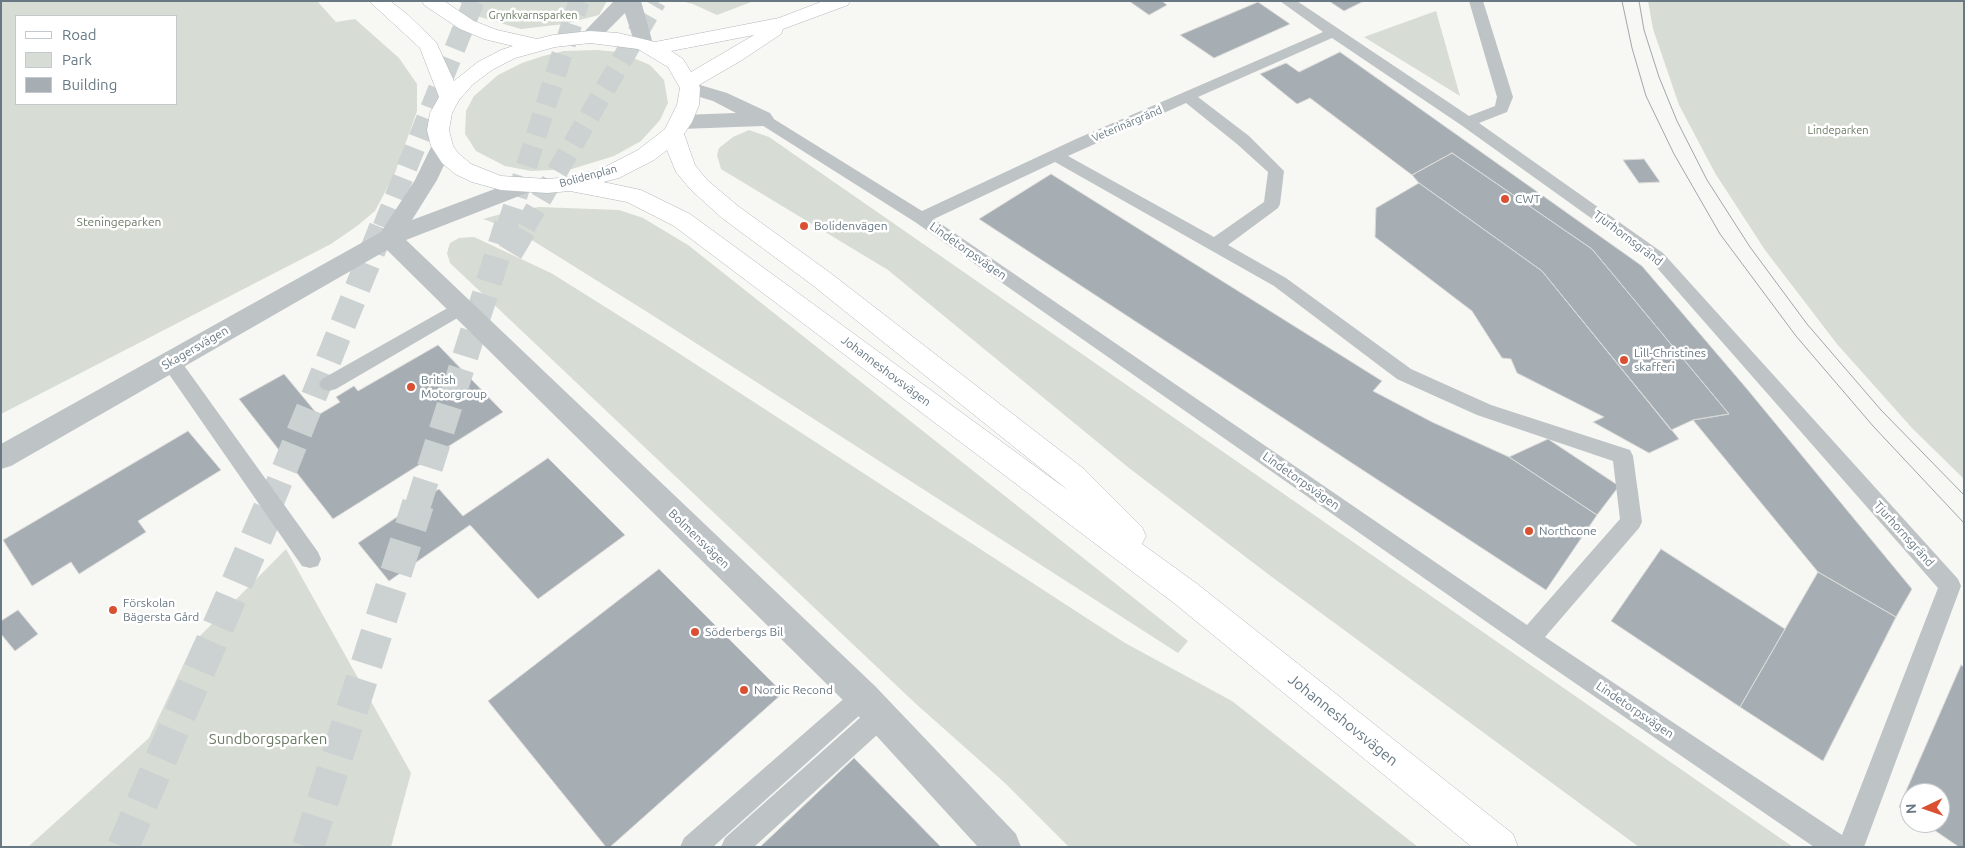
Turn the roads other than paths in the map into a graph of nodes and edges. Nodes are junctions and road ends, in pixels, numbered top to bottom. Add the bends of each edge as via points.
1 (378, 1) edge
2 (431, 1) edge
3 (625, 1) edge
4 (631, 1) edge
5 (841, 1) edge
6 (1287, 1) edge
7 (1476, 1) edge
8 (784, 24) junction
9 (1334, 32) junction
10 (590, 37) junction
11 (535, 45) junction
12 (648, 46) junction
13 (689, 85) junction
14 (450, 97) junction
15 (1188, 97) junction
16 (763, 119) junction
17 (1467, 122) junction
18 (677, 128) junction
19 (442, 146) junction
20 (1056, 156) junction
21 (570, 184) junction
22 (524, 186) junction
23 (921, 218) junction
24 (389, 238) junction
25 (1216, 245) junction
26 (460, 308) junction
27 (171, 362) junction
28 (329, 384) dead end
29 (1, 458) edge
30 (310, 559) dead end
31 (1186, 593) junction
32 (1529, 639) junction
33 (871, 706) junction
34 (694, 847) edge
35 (734, 847) edge
36 (1003, 847) edge
37 (1500, 847) edge
38 (1837, 847) edge
39 (1851, 847) edge

1 - 14 main road via 428,46
2 - 11 main road via 467,25 492,35
3 - 10 street
4 - 12 street
5 - 8 main road
6 - 9 lane, Tjurhornsgränd
7 - 17 lane via 1505,97 1502,109
8 - 12 main road
8 - 13 main road
9 - 15 lane, Veterinärgränd
9 - 17 lane, Tjurhornsgränd
10 - 11 main road
10 - 12 main road
11 - 14 main road via 485,66 465,80
12 - 13 main road via 676,63
13 - 16 street, Lindetorpsvägen
13 - 18 main road via 688,105
14 - 19 main road via 441,113 438,130
15 - 20 lane, Veterinärgränd
15 - 25 lane via 1276,171 1272,204
16 - 18 street
16 - 23 lane, Lindetorpsvägen
17 - 39 lane, Tjurhornsgränd via 1657,258 1950,586
18 - 21 main road, Bolidenplan via 646,156 611,173
18 - 31 main road, Johanneshovsvägen via 684,167 699,186 1074,478
19 - 22 main road, Bolidenplan via 463,169 480,178
19 - 24 street, Skagersvägen via 426,180
20 - 23 lane, Veterinärgränd
20 - 25 lane
21 - 22 main road, Bolidenplan
21 - 31 main road, Johanneshovsvägen via 633,195 682,220
22 - 24 street, Skagersvägen
23 - 32 lane, Lindetorpsvägen
24 - 26 street, Bolmensvägen
24 - 27 street, Skagersvägen
25 - 32 lane via 1280,282 1404,374 1484,410 1623,456 1631,522
26 - 28 lane
26 - 33 street, Bolmensvägen
27 - 29 street, Skagersvägen
27 - 30 lane
31 - 37 main road, Johanneshovsvägen
32 - 38 lane, Lindetorpsvägen
33 - 34 lane
33 - 35 lane
33 - 36 street, Bolmensvägen

